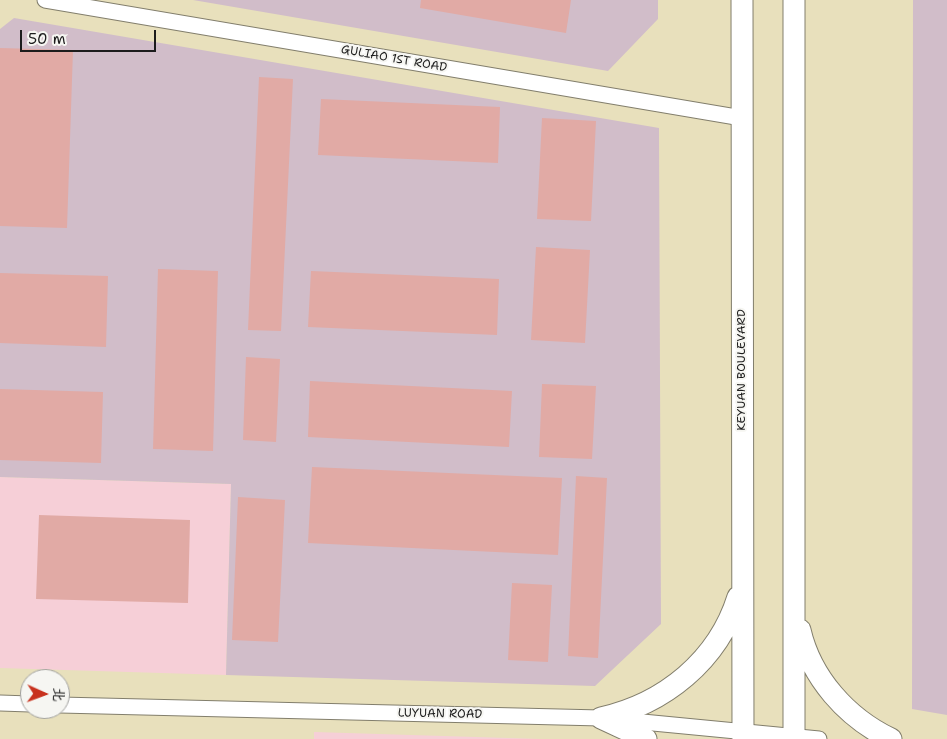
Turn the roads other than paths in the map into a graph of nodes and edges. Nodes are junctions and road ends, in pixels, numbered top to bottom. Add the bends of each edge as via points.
1 (45, 0) edge
2 (742, 0) edge
3 (794, 0) edge
4 (742, 118) junction
5 (742, 585) junction
6 (794, 594) junction
7 (0, 703) edge
8 (20, 704) edge
9 (70, 705) edge
10 (601, 718) junction
11 (743, 736) edge
12 (794, 738) edge
13 (646, 739) edge
14 (819, 739) edge
15 (891, 739) edge

1 - 4 street, GULIAO 1ST ROAD
2 - 4 street, KEYUAN BOULEVARD
3 - 6 street
4 - 5 street, KEYUAN BOULEVARD
5 - 10 street via 718,640 692,671 647,703
5 - 11 street, KEYUAN BOULEVARD
6 - 12 street
6 - 15 street via 801,636 808,656 826,686 860,721
7 - 8 street
9 - 10 street, LUYUAN ROAD
10 - 11 street, LUYUAN ROAD
10 - 13 street
11 - 12 street, LUYUAN ROAD
12 - 14 street, LUYUAN ROAD

